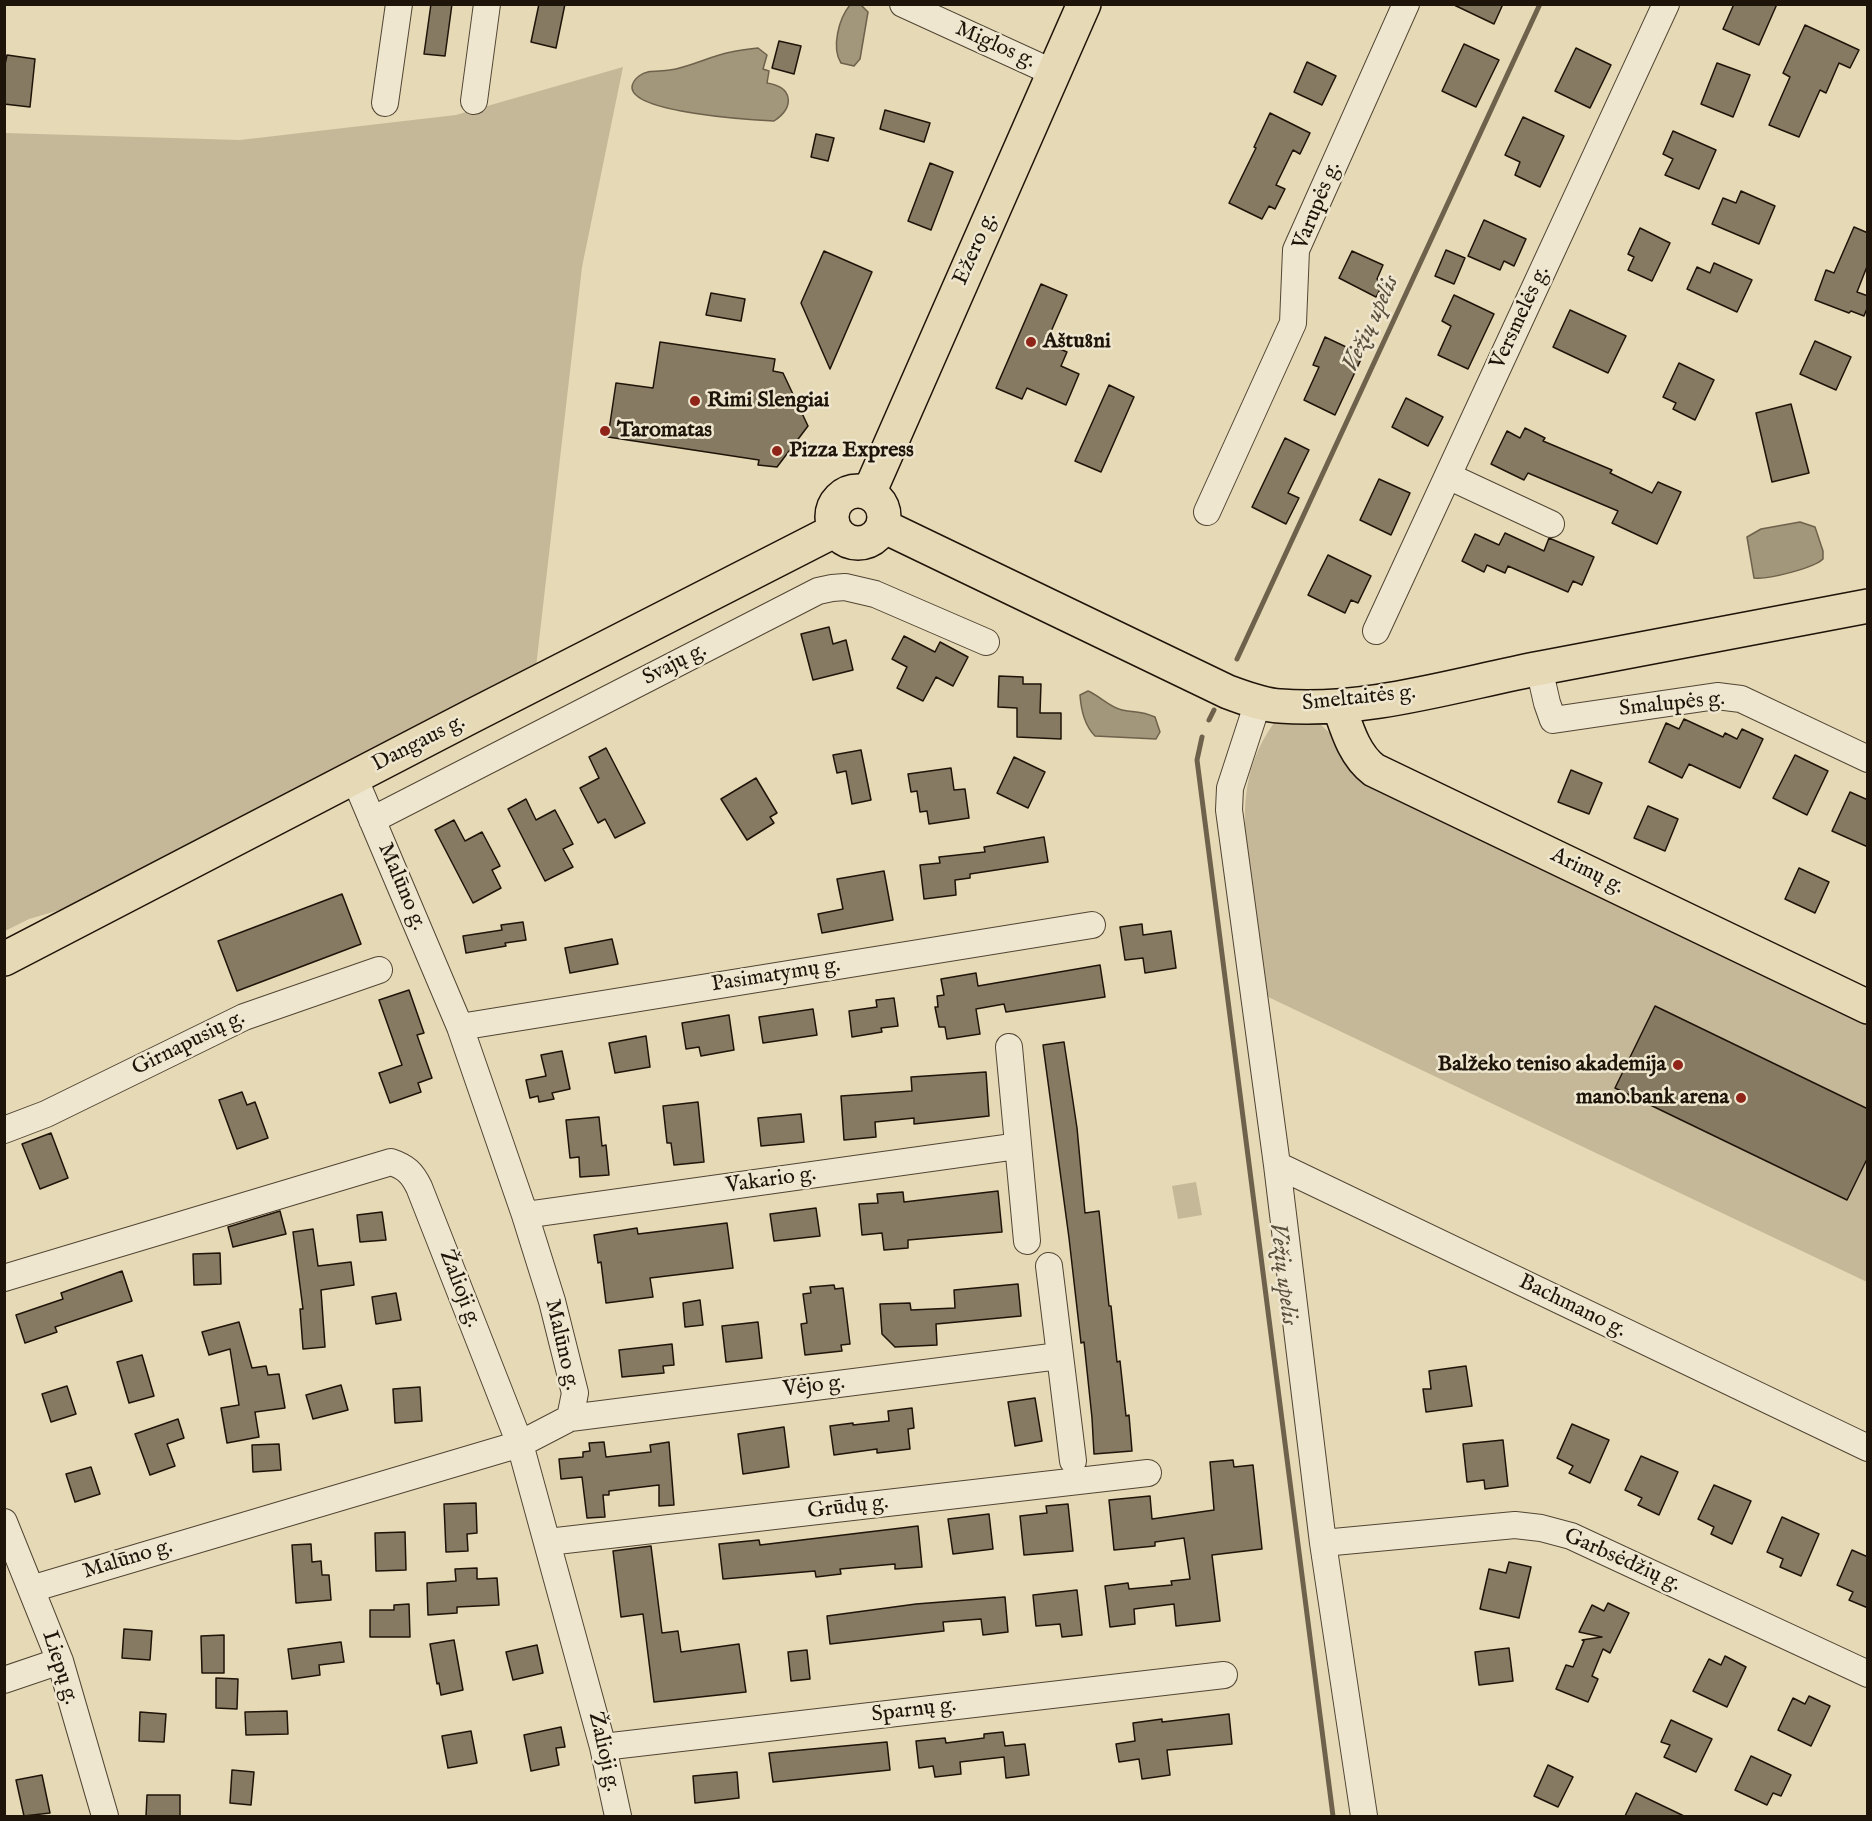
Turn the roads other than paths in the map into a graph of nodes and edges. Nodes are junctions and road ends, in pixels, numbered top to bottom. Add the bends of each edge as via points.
1 (399, 4) edge
2 (488, 4) edge
3 (903, 4) edge
4 (1084, 4) edge
5 (1406, 4) edge
6 (1666, 4) edge
7 (1054, 73) junction
8 (474, 100) dead end
9 (385, 103) dead end
10 (1448, 476) junction
11 (869, 493) junction
12 (1207, 512) dead end
13 (1551, 524) dead end
14 (883, 526) junction
15 (834, 531) junction
16 (1868, 606) edge
17 (1376, 631) dead end
18 (986, 642) dead end
19 (1539, 668) junction
20 (1258, 702) junction
21 (1339, 706) junction
22 (1868, 759) edge
23 (354, 777) junction
24 (372, 820) junction
25 (1092, 925) dead end
26 (4, 959) edge
27 (379, 970) dead end
28 (1868, 1007) edge
29 (460, 1027) junction
30 (1009, 1047) dead end
31 (4, 1130) edge
32 (1018, 1146) junction
33 (1277, 1165) junction
34 (525, 1215) junction
35 (1027, 1241) dead end
36 (1049, 1266) dead end
37 (4, 1278) edge
38 (1059, 1356) junction
39 (570, 1418) junction
40 (520, 1444) junction
41 (1868, 1448) edge
42 (1073, 1461) dead end
43 (1148, 1473) dead end
44 (4, 1522) edge
45 (548, 1542) junction
46 (1323, 1543) junction
47 (31, 1588) junction
48 (60, 1661) junction
49 (1868, 1674) edge
50 (1224, 1675) dead end
51 (4, 1680) edge
52 (603, 1747) junction
53 (105, 1816) edge
54 (618, 1816) edge
55 (1364, 1816) edge

1 - 9 street
2 - 8 street
3 - 7 street, Miglos g.
4 - 7 main road, Ežero g.
5 - 12 street, Varupės g. via 1296,250 1293,323
6 - 10 street, Versmelės g.
7 - 11 main road, Ežero g.
10 - 13 street
10 - 17 street, Versmelės g.
11 - 14 main road via 882,507
11 - 15 main road via 850,492 841,496 831,512
14 - 15 main road via 878,535 860,544 850,543
14 - 20 main road, Smeltaitės g. via 1228,692
15 - 23 main road, Dangaus g.
16 - 19 main road, Smeltaitės g.
18 - 24 street, Svajų g. via 875,594 845,587 819,591
19 - 21 main road, Smeltaitės g.
19 - 22 street, Smalupės g. via 1553,720 1717,696 1741,699
20 - 21 main road, Smeltaitės g.
20 - 33 street via 1230,788 1229,810
21 - 28 main road, Arimų g. via 1354,746 1374,770
23 - 24 street, Malūno g.
23 - 26 main road, Dangaus g.
24 - 29 street, Malūno g.
25 - 29 street, Pasimatymų g.
27 - 31 street, Girnapusių g. via 244,1017 46,1114
29 - 34 street, Malūno g.
30 - 32 street
32 - 34 street, Vakario g.
32 - 35 street
33 - 41 street, Bachmano g.
33 - 46 street
34 - 39 street, Malūno g. via 575,1393
36 - 38 street
37 - 40 street, Žalioji g. via 391,1162 412,1173 419,1187
38 - 39 street, Vėjo g.
38 - 42 street
39 - 40 street, Malūno g.
40 - 45 street, Žalioji g.
40 - 47 street, Malūno g.
43 - 45 street, Grūdų g.
44 - 47 street, Liepų g.
45 - 52 street, Žalioji g.
46 - 49 street, Garbsėdžių g. via 1515,1526 1541,1528 1571,1536
46 - 55 street
47 - 48 street, Liepų g.
48 - 51 street
48 - 53 street, Liepų g.
50 - 52 street, Sparnų g.
52 - 54 street, Žalioji g.

